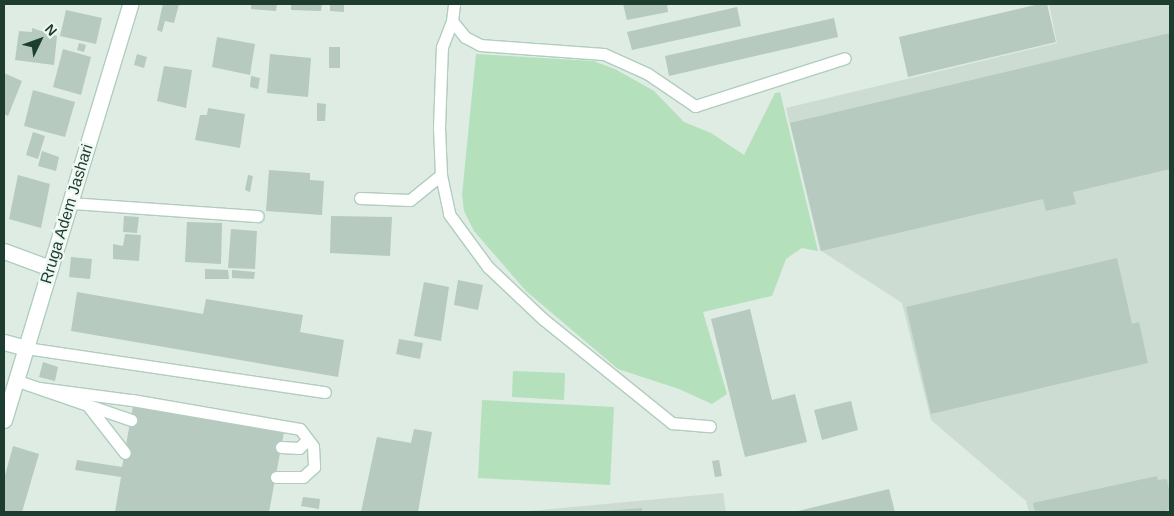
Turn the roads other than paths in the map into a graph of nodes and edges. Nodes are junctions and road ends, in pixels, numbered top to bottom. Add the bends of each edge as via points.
1 (454, 4) edge
2 (131, 5) edge
3 (452, 21) junction
4 (845, 58) dead end
5 (441, 175) junction
6 (360, 198) dead end
7 (70, 203) junction
8 (258, 216) dead end
9 (4, 251) edge
10 (50, 268) junction
11 (4, 342) edge
12 (26, 348) junction
13 (15, 380) junction
14 (39, 388) junction
15 (325, 392) dead end
16 (89, 407) junction
17 (4, 420) edge
18 (131, 420) dead end
19 (710, 426) dead end
20 (308, 440) junction
21 (281, 447) dead end
22 (125, 453) dead end
23 (276, 477) dead end

1 - 3 lane
2 - 7 main road, Rruga Adem Jashari
3 - 4 lane via 465,37 480,46 604,54 648,74 695,106
3 - 5 lane via 442,47 438,127
5 - 6 lane via 410,200
5 - 19 lane via 449,214 488,267 543,319 672,423
7 - 8 lane
7 - 10 main road, Rruga Adem Jashari
9 - 10 main road
10 - 12 main road, Rruga Adem Jashari
11 - 12 main road
12 - 13 main road, Rruga Adem Jashari
12 - 15 lane
13 - 14 lane
13 - 17 main road, Rruga Adem Jashari
14 - 16 lane
14 - 20 lane via 285,426 300,429
16 - 18 lane
16 - 22 lane
20 - 21 lane via 299,448
20 - 23 lane via 316,453 309,473 290,479

